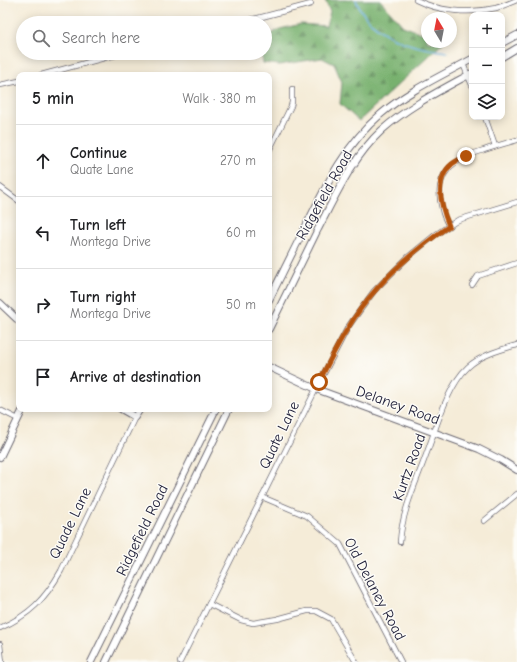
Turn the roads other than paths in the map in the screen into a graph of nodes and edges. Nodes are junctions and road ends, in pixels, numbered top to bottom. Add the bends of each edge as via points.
1 (416, 0) edge
2 (517, 0) edge
3 (310, 4) dead end
4 (265, 16) edge
5 (517, 34) edge
6 (505, 41) edge
7 (517, 48) edge
8 (505, 55) edge
9 (97, 60) edge
10 (469, 61) edge
11 (463, 64) junction
12 (52, 72) edge
13 (469, 73) edge
14 (469, 75) edge
15 (16, 81) edge
16 (0, 86) edge
17 (292, 89) dead end
18 (485, 120) edge
19 (517, 140) edge
20 (272, 144) edge
21 (495, 146) junction
22 (0, 187) edge
23 (16, 199) edge
24 (517, 202) edge
25 (449, 226) junction
26 (517, 263) edge
27 (472, 284) dead end
28 (272, 294) edge
29 (0, 303) edge
30 (16, 318) edge
31 (272, 323) edge
32 (517, 345) edge
33 (272, 368) edge
34 (316, 389) junction
35 (0, 410) edge
36 (22, 412) edge
37 (126, 412) edge
38 (138, 412) edge
39 (215, 412) edge
40 (228, 412) edge
41 (135, 417) junction
42 (18, 419) junction
43 (434, 433) junction
44 (0, 457) edge
45 (517, 470) edge
46 (517, 494) edge
47 (262, 497) junction
48 (484, 521) dead end
49 (400, 542) dead end
50 (209, 604) junction
51 (0, 628) edge
52 (0, 644) edge
53 (2, 662) edge
54 (91, 662) edge
55 (106, 662) edge
56 (180, 662) edge
57 (356, 662) edge
58 (401, 662) edge

1 - 2 street via 437,8 458,11 496,8
3 - 4 street
5 - 6 main road
7 - 8 main road
9 - 12 street
10 - 11 main road, Ridgefield Road
11 - 13 street
11 - 28 main road, Ridgefield Road via 418,88 392,106 353,142 328,182
14 - 31 main road, Ridgefield Road via 403,113 382,130 360,154 342,181
15 - 16 street
17 - 20 street via 291,106
18 - 21 street
19 - 21 street
21 - 25 street via 466,156 452,164 444,174 440,198
22 - 23 street
24 - 25 street, Quate Lane via 458,220
25 - 34 street, Quate Lane via 408,258 374,291 348,327
26 - 27 street via 478,276
29 - 30 main road
32 - 43 street, Kurtz Road via 474,362 462,373
33 - 34 main road, Delaney Road
34 - 43 main road, Delaney Road
34 - 47 street, Quate Lane
35 - 42 street
36 - 42 main road
37 - 41 main road
38 - 41 main road, Quade Lane
39 - 54 main road, Ridgefield Road
40 - 55 main road, Ridgefield Road
41 - 51 street, Quade Lane via 52,587 34,608
42 - 44 main road
43 - 45 main road, Delaney Road via 490,454
43 - 49 street, Kurtz Road via 405,511
46 - 48 street
47 - 50 street, Quate Lane
47 - 58 street, Old Delaney Road via 307,516 340,544
50 - 56 street, Quate Lane
50 - 57 street via 241,620 253,623 316,611 332,619
52 - 53 street

